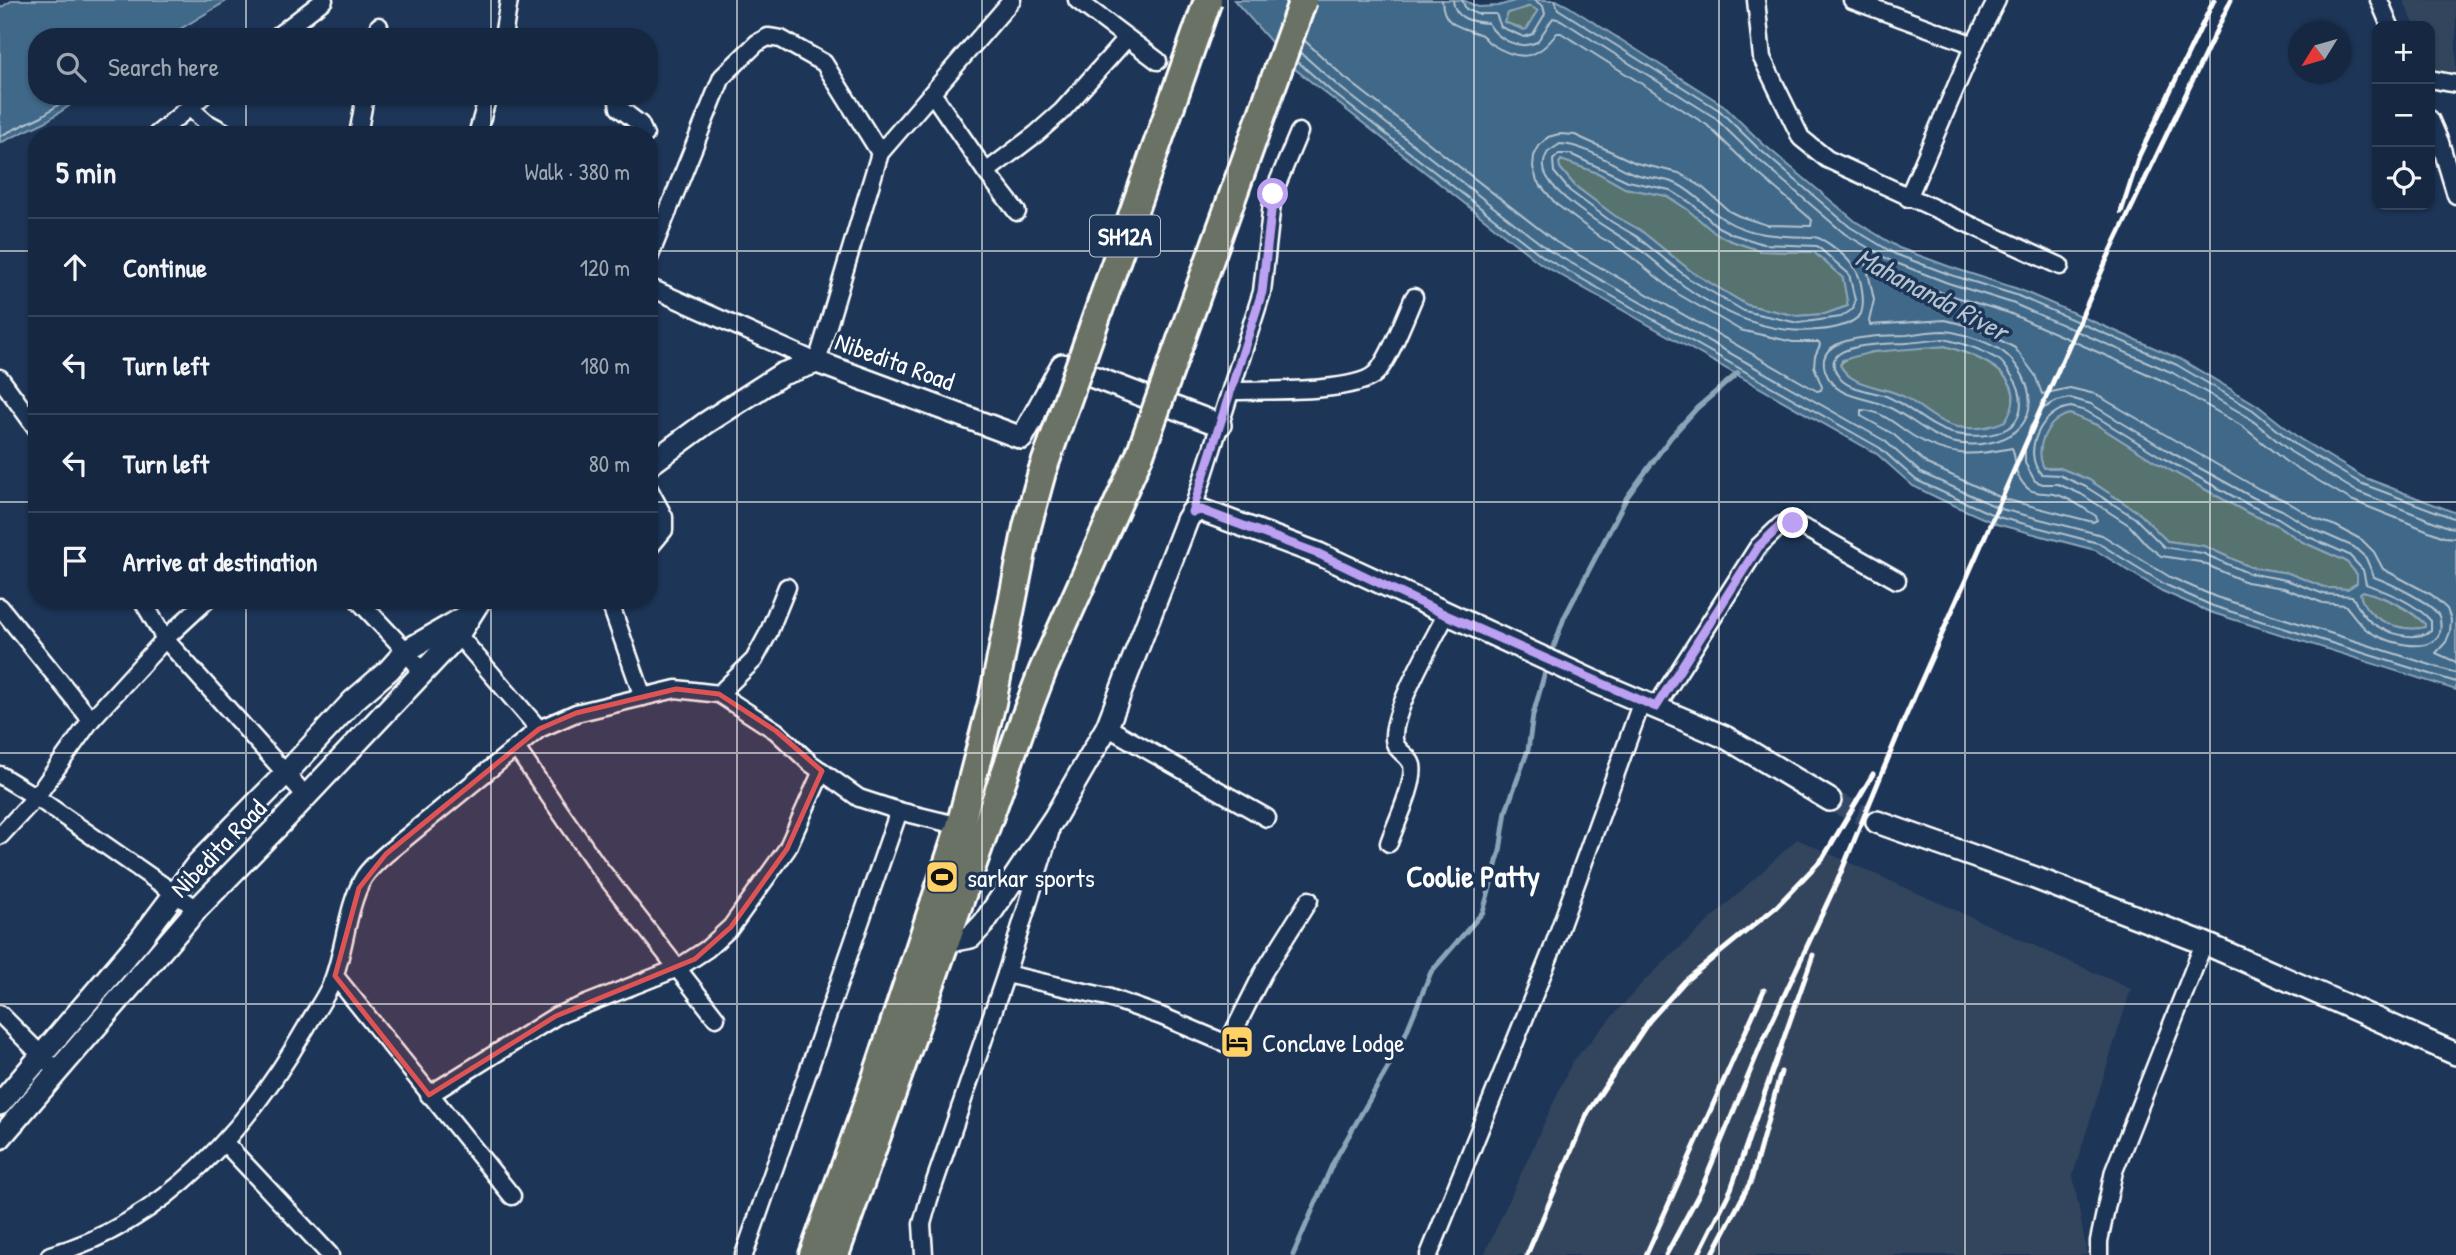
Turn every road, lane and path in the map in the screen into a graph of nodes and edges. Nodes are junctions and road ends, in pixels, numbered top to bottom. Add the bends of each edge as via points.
1 (324, 0) edge
2 (509, 0) edge
3 (1077, 0) edge
4 (1208, 0) edge
5 (1303, 0) edge
6 (1756, 0) edge
7 (1852, 0) edge
8 (1997, 0) edge
9 (2379, 0) edge
10 (1009, 1) edge
11 (2388, 21) edge
12 (288, 28) edge
13 (504, 28) edge
14 (1127, 38) junction
15 (1974, 45) junction
16 (1158, 61) dead end
17 (2435, 80) edge
18 (2456, 84) edge
19 (932, 93) junction
20 (192, 105) edge
21 (363, 105) edge
22 (485, 105) edge
23 (619, 105) edge
24 (190, 107) junction
25 (167, 126) edge
26 (213, 126) edge
27 (360, 126) edge
28 (480, 126) edge
29 (641, 126) edge
30 (2435, 130) edge
31 (1299, 132) dead end
32 (880, 153) junction
33 (986, 172) junction
34 (2456, 195) edge
35 (1908, 198) junction
36 (1017, 212) dead end
37 (658, 236) edge
38 (2060, 266) dead end
39 (658, 291) edge
40 (1414, 297) dead end
41 (817, 362) junction
42 (0, 378) edge
43 (1232, 391) junction
44 (28, 417) edge
45 (1220, 425) junction
46 (658, 458) edge
47 (658, 506) edge
48 (1192, 512) junction
49 (658, 537) edge
50 (1897, 580) dead end
51 (787, 587) dead end
52 (0, 607) edge
53 (147, 609) edge
54 (197, 609) edge
55 (367, 609) edge
56 (472, 609) edge
57 (474, 609) edge
58 (611, 609) edge
59 (1446, 615) junction
60 (458, 635) junction
61 (165, 639) junction
62 (407, 651) junction
63 (422, 672) junction
64 (719, 694) junction
65 (643, 697) junction
66 (1649, 704) junction
67 (91, 720) junction
68 (1107, 727) junction
69 (538, 729) junction
70 (516, 748) junction
71 (822, 771) junction
72 (286, 774) junction
73 (0, 775) edge
74 (306, 796) junction
75 (36, 797) junction
76 (1830, 800) tunnel mouth
77 (899, 811) junction
78 (1055, 817) junction
79 (1267, 818) dead end
80 (1877, 822) tunnel mouth
81 (960, 826) junction
82 (0, 836) edge
83 (1389, 843) dead end
84 (175, 893) junction
85 (1309, 900) dead end
86 (197, 909) junction
87 (945, 942) junction
88 (2204, 943) junction
89 (678, 968) junction
90 (1006, 974) junction
91 (335, 976) junction
92 (0, 1014) edge
93 (716, 1018) dead end
94 (2456, 1054) edge
95 (42, 1056) junction
96 (58, 1072) junction
97 (429, 1095) junction
98 (0, 1104) edge
99 (0, 1138) edge
100 (224, 1142) junction
101 (512, 1196) dead end
102 (61, 1254) edge
103 (330, 1255) edge
104 (744, 1255) edge
105 (813, 1255) edge
106 (835, 1255) edge
107 (924, 1255) edge
108 (1429, 1255) edge
109 (2099, 1255) edge

1 - 12 street
2 - 13 street
3 - 14 street
4 - 81 main road, SH12A, bridge via 1042,472 992,704
5 - 87 main road, bridge via 1140,454 1043,670
6 - 35 street via 1762,58 1801,138 1827,159
7 - 15 street
8 - 15 street
9 - 11 street
10 - 19 street
14 - 16 street
14 - 33 street via 1062,111
15 - 35 street
17 - 18 street
19 - 32 street
19 - 33 street
20 - 24 street
21 - 27 street
22 - 28 street
23 - 29 street
24 - 25 street
24 - 26 street
30 - 34 street
31 - 43 street via 1273,194 1262,292
32 - 37 street via 824,63 782,39 768,37 722,77
32 - 41 street
33 - 36 street
35 - 38 street
39 - 41 street
40 - 43 street via 1375,374 1340,386
41 - 45 street, Nibedita Road via 1021,438 1062,365
41 - 46 street, Nibedita Road via 782,374
42 - 44 street
43 - 45 street
45 - 48 street
47 - 49 street via 664,530
48 - 59 street via 1201,510 1319,554
48 - 68 street
50 - 66 street via 1802,527 1781,525 1758,547
51 - 64 street via 754,660
52 - 67 street
53 - 61 street
54 - 61 street
55 - 62 street
56 - 62 street
57 - 60 street, Nibedita Road
58 - 65 street
59 - 66 street
59 - 83 street via 1410,684 1396,725 1394,743 1409,758 1413,771
60 - 63 street, Nibedita Road
60 - 69 street
61 - 67 street
61 - 72 street
62 - 63 street
62 - 72 street
63 - 74 street, Nibedita Road
64 - 65 street via 676,690
64 - 71 street via 776,731
65 - 69 street via 576,713
66 - 76 street via 1725,737
66 - 108 street
67 - 75 street
68 - 78 street
68 - 79 street
69 - 70 street
70 - 89 street via 597,865
70 - 91 street via 370,869 359,888
71 - 77 street via 859,798
71 - 89 street via 787,849 760,889 731,927
72 - 74 street
72 - 84 street via 198,863
73 - 75 street
74 - 86 street, Nibedita Road
75 - 82 street
75 - 84 street
77 - 81 street
77 - 104 street
78 - 87 street via 984,923 971,937
78 - 90 street
80 - 88 street
81 - 105 main road, SH12A
84 - 86 street
84 - 95 street
85 - 90 street via 1224,1043 1107,997
86 - 96 street, Nibedita Road
87 - 106 main road
88 - 94 street
88 - 109 street via 2114,1171
89 - 93 street
89 - 97 street via 556,1016
90 - 107 street via 929,1199 922,1224
91 - 97 street
91 - 100 street via 293,1049
92 - 95 street
95 - 96 street
95 - 98 street
96 - 99 street, Nibedita Road
97 - 101 street
100 - 102 street via 145,1210
100 - 103 street

